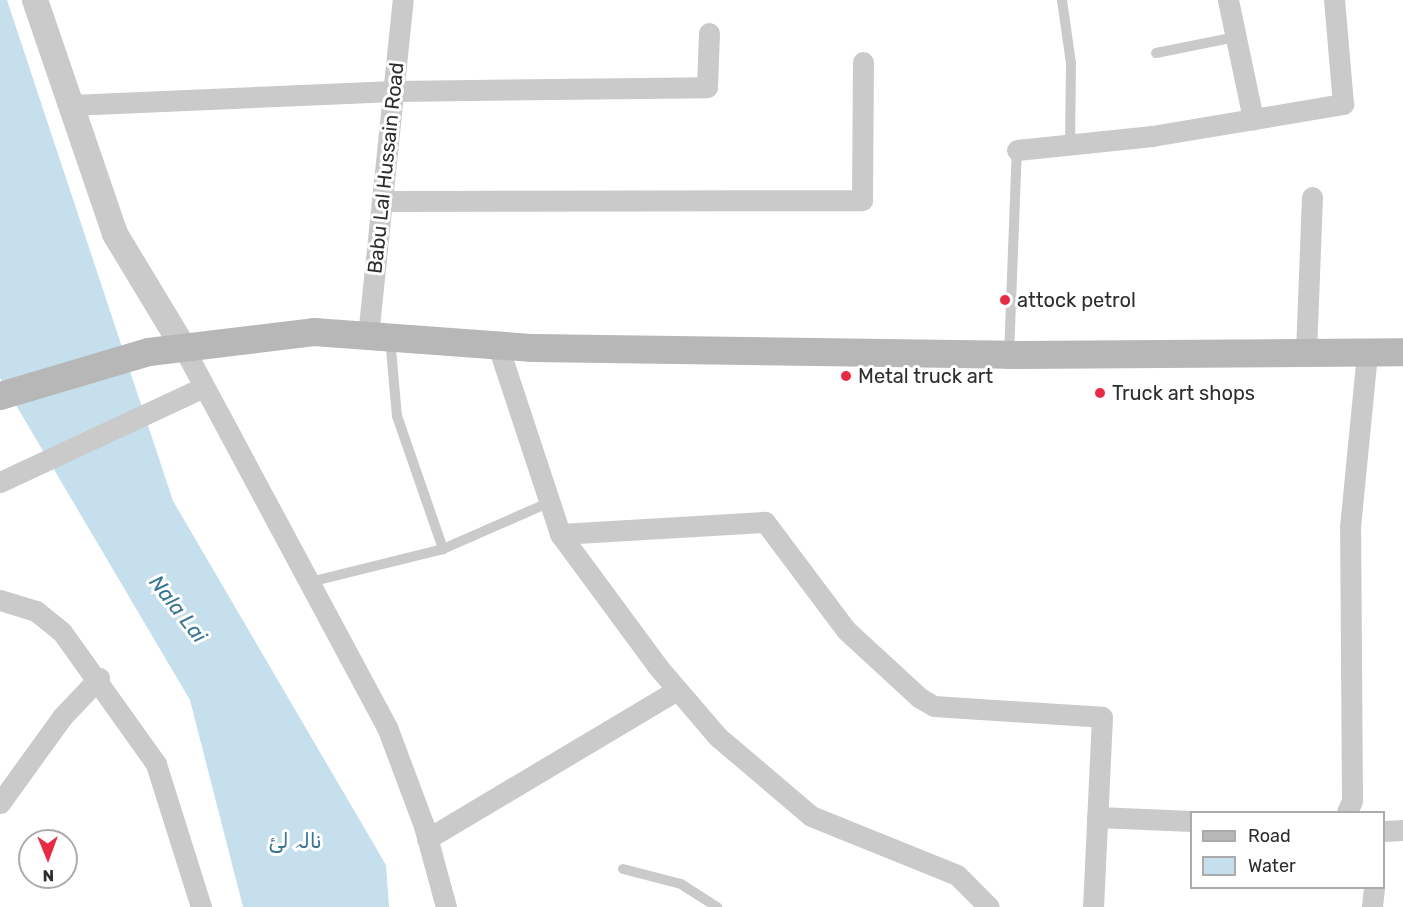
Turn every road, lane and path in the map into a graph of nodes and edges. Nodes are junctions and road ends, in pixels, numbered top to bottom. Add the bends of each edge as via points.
1 (35, 0) edge
2 (403, 0) edge
3 (1062, 0) edge
4 (1228, 0) edge
5 (1334, 0) edge
6 (709, 33) dead end
7 (1236, 37) junction
8 (1156, 53) dead end
9 (863, 62) dead end
10 (394, 90) junction
11 (71, 105) junction
12 (1253, 119) junction
13 (1070, 146) junction
14 (1017, 150) joint
15 (1312, 197) dead end
16 (382, 201) junction
17 (379, 337) junction
18 (182, 345) junction
19 (498, 346) junction
20 (1403, 352) edge
21 (1306, 353) junction
22 (1367, 353) junction
23 (1009, 355) junction
24 (202, 388) junction
25 (0, 396) edge
26 (0, 482) edge
27 (550, 502) junction
28 (560, 534) junction
29 (443, 549) junction
30 (306, 583) junction
31 (0, 600) edge
32 (99, 678) junction
33 (677, 690) junction
34 (0, 803) edge
35 (1348, 811) edge
36 (1097, 817) junction
37 (1190, 821) edge
38 (1403, 830) edge
39 (1385, 831) edge
40 (428, 839) junction
41 (623, 869) dead end
42 (1374, 889) edge
43 (201, 907) edge
44 (446, 907) edge
45 (717, 907) edge
46 (989, 907) edge
47 (1093, 907) edge
48 (1372, 907) edge

1 - 11 street
2 - 10 street, Babu Lal Hussain Road
3 - 13 lane via 1071,63
4 - 7 street
5 - 12 street via 1343,104
6 - 10 street via 707,87
7 - 8 lane
7 - 12 street
9 - 16 street via 861,200
10 - 11 street
10 - 16 street, Babu Lal Hussain Road
11 - 18 street via 115,234
12 - 13 street
13 - 14 street
14 - 23 lane
15 - 21 street
16 - 17 street, Babu Lal Hussain Road
17 - 18 main road via 314,332
17 - 19 main road
17 - 29 lane via 397,416
18 - 24 street
18 - 25 main road
19 - 23 main road
19 - 27 street
20 - 22 main road
21 - 22 main road
21 - 23 main road
22 - 35 street via 1350,526 1352,801
24 - 26 street
24 - 30 street
27 - 28 street
27 - 29 lane
28 - 33 street
28 - 36 street via 765,522 846,630 920,698 934,706 1102,717
29 - 30 lane
30 - 40 street via 387,727
31 - 32 street via 36,611 62,632
32 - 34 street via 62,717
32 - 43 street via 156,765
33 - 40 street
33 - 46 street via 718,737 811,816 957,875
36 - 37 street
36 - 47 street
38 - 39 street
40 - 44 street
41 - 45 lane via 681,884
42 - 48 street

